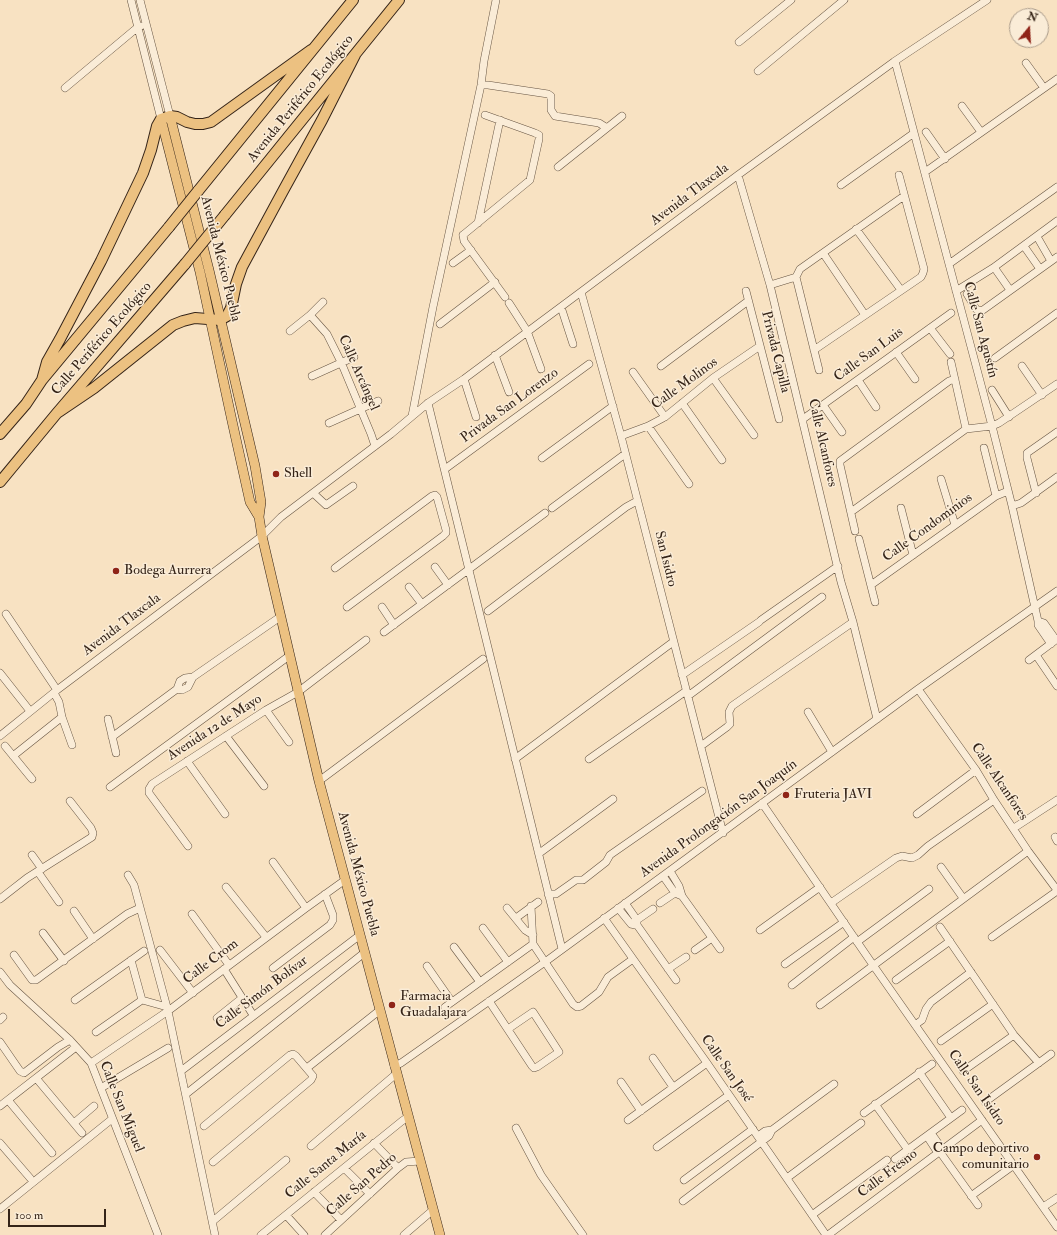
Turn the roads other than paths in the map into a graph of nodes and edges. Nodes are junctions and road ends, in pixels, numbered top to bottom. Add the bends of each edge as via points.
1 (131, 0) edge
2 (140, 0) edge
3 (353, 0) edge
4 (399, 0) edge
5 (496, 0) edge
6 (791, 0) edge
7 (844, 0) edge
8 (987, 0) edge
9 (147, 24) junction
10 (138, 27) junction
11 (739, 42) dead end
12 (312, 50) junction
13 (355, 55) junction
14 (895, 61) junction
15 (1026, 62) dead end
16 (758, 71) dead end
17 (1057, 79) edge
18 (481, 85) junction
19 (65, 88) dead end
20 (1044, 88) junction
21 (962, 106) dead end
22 (485, 115) dead end
23 (622, 116) dead end
24 (166, 117) junction
25 (500, 120) junction
26 (607, 128) junction
27 (926, 132) dead end
28 (981, 132) junction
29 (914, 133) junction
30 (945, 159) junction
31 (558, 167) dead end
32 (925, 172) junction
33 (738, 175) junction
34 (899, 175) dead end
35 (841, 185) dead end
36 (1057, 187) edge
37 (198, 191) joint
38 (904, 196) junction
39 (225, 214) joint
40 (1057, 221) edge
41 (478, 222) junction
42 (856, 229) junction
43 (449, 235) junction
44 (463, 235) junction
45 (1038, 240) dead end
46 (1026, 249) dead end
47 (470, 250) junction
48 (823, 253) junction
49 (1054, 259) edge
50 (453, 263) dead end
51 (949, 264) junction
52 (1040, 269) junction
53 (996, 270) dead end
54 (796, 277) junction
55 (495, 282) junction
56 (770, 286) junction
57 (901, 290) junction
58 (1010, 290) junction
59 (746, 291) dead end
60 (956, 291) junction
61 (581, 292) junction
62 (967, 294) dead end
63 (748, 301) junction
64 (323, 302) dead end
65 (561, 307) junction
66 (951, 313) dead end
67 (1057, 313) edge
68 (310, 315) junction
69 (865, 315) junction
70 (215, 320) junction
71 (440, 324) dead end
72 (930, 328) junction
73 (290, 331) dead end
74 (527, 331) junction
75 (573, 344) dead end
76 (760, 346) junction
77 (814, 350) junction
78 (896, 352) junction
79 (950, 354) dead end
80 (495, 355) junction
81 (354, 357) dead end
82 (995, 358) dead end
83 (341, 362) junction
84 (951, 362) dead end
85 (589, 364) dead end
86 (661, 366) dead end
87 (1022, 366) dead end
88 (541, 369) dead end
89 (819, 370) dead end
90 (633, 372) dead end
91 (312, 376) dead end
92 (713, 378) junction
93 (464, 379) junction
94 (915, 379) dead end
95 (955, 379) junction
96 (42, 380) junction
97 (858, 380) junction
98 (1057, 384) edge
99 (992, 390) dead end
100 (509, 392) dead end
101 (1042, 395) junction
102 (378, 401) dead end
103 (428, 403) junction
104 (682, 404) junction
105 (822, 405) junction
106 (613, 406) junction
107 (876, 407) dead end
108 (360, 410) junction
109 (57, 413) junction
110 (412, 416) junction
111 (476, 417) dead end
112 (665, 417) junction
113 (1009, 417) junction
114 (779, 419) dead end
115 (803, 419) junction
116 (328, 423) dead end
117 (648, 426) junction
118 (992, 426) junction
119 (966, 428) junction
120 (842, 432) dead end
121 (1057, 432) edge
122 (0, 434) edge
123 (754, 435) dead end
124 (621, 436) junction
125 (375, 446) junction
126 (984, 448) dead end
127 (625, 454) junction
128 (542, 458) dead end
129 (722, 460) dead end
130 (445, 469) junction
131 (1057, 477) edge
132 (941, 479) dead end
133 (0, 482) edge
134 (689, 484) dead end
135 (353, 486) dead end
136 (313, 493) junction
137 (1036, 493) junction
138 (1002, 494) junction
139 (637, 501) junction
140 (1012, 506) junction
141 (454, 508) junction
142 (901, 508) dead end
143 (441, 512) junction
144 (851, 512) junction
145 (956, 524) junction
146 (855, 531) dead end
147 (262, 536) junction
148 (859, 539) dead end
149 (913, 555) junction
150 (838, 566) junction
151 (435, 567) dead end
152 (335, 568) dead end
153 (469, 569) junction
154 (448, 585) junction
155 (871, 585) junction
156 (408, 587) dead end
157 (1057, 591) edge
158 (822, 597) dead end
159 (875, 602) dead end
160 (422, 604) junction
161 (347, 606) dead end
162 (382, 607) dead end
163 (1035, 607) junction
164 (488, 611) dead end
165 (6, 614) dead end
166 (280, 617) junction
167 (853, 622) junction
168 (394, 624) junction
169 (384, 632) dead end
170 (366, 640) dead end
171 (1055, 641) edge
172 (673, 642) junction
173 (1036, 655) junction
174 (289, 656) junction
175 (483, 659) dead end
176 (1029, 660) dead end
177 (0, 673) edge
178 (682, 676) junction
179 (1057, 686) edge
180 (918, 689) junction
181 (56, 692) junction
182 (298, 692) junction
183 (687, 694) junction
184 (266, 710) junction
185 (30, 712) junction
186 (808, 712) dead end
187 (62, 717) junction
188 (877, 719) junction
189 (108, 720) dead end
190 (0, 735) edge
191 (226, 736) junction
192 (112, 737) junction
193 (289, 742) dead end
194 (5, 746) dead end
195 (72, 746) dead end
196 (701, 746) junction
197 (832, 752) junction
198 (116, 753) dead end
199 (13, 756) junction
200 (515, 759) junction
201 (589, 759) dead end
202 (187, 762) junction
203 (976, 770) junction
204 (32, 779) dead end
205 (319, 781) junction
206 (264, 786) dead end
207 (110, 787) dead end
208 (702, 790) dead end
209 (613, 799) dead end
210 (994, 800) junction
211 (1057, 800) edge
212 (70, 801) dead end
213 (762, 803) junction
214 (225, 814) dead end
215 (917, 814) dead end
216 (1014, 828) junction
217 (723, 833) junction
218 (188, 846) dead end
219 (1028, 851) junction
220 (538, 852) junction
221 (32, 855) dead end
222 (273, 862) dead end
223 (941, 867) dead end
224 (40, 870) junction
225 (670, 871) junction
226 (128, 875) dead end
227 (663, 876) junction
228 (345, 880) junction
229 (1054, 882) edge
230 (226, 887) dead end
231 (820, 887) junction
232 (928, 889) dead end
233 (1057, 891) edge
234 (679, 893) junction
235 (325, 894) junction
236 (548, 894) junction
237 (963, 898) junction
238 (0, 899) edge
239 (59, 902) dead end
240 (538, 902) dead end
241 (660, 903) dead end
242 (831, 903) junction
243 (622, 905) junction
244 (531, 906) junction
245 (140, 908) junction
246 (306, 908) junction
247 (507, 908) dead end
248 (653, 909) dead end
249 (74, 911) dead end
250 (192, 914) dead end
251 (516, 918) junction
252 (604, 918) junction
253 (844, 922) junction
254 (635, 923) junction
255 (940, 927) dead end
256 (483, 928) dead end
257 (760, 930) dead end
258 (43, 933) dead end
259 (360, 935) junction
260 (533, 935) junction
261 (266, 937) junction
262 (992, 937) dead end
263 (712, 938) junction
264 (93, 939) junction
265 (856, 939) junction
266 (950, 941) junction
267 (534, 944) junction
268 (454, 947) dead end
269 (562, 949) junction
270 (720, 949) dead end
271 (160, 950) dead end
272 (695, 950) dead end
273 (144, 951) dead end
274 (364, 953) junction
275 (14, 954) dead end
276 (686, 956) dead end
277 (633, 959) junction
278 (131, 960) junction
279 (64, 961) junction
280 (508, 962) junction
281 (545, 962) junction
282 (786, 964) dead end
283 (873, 965) junction
284 (427, 966) dead end
285 (226, 967) junction
286 (273, 968) dead end
287 (668, 969) junction
288 (0, 972) edge
289 (971, 972) junction
290 (676, 980) dead end
291 (896, 980) dead end
292 (480, 982) junction
293 (792, 985) dead end
294 (192, 993) junction
295 (242, 998) junction
296 (74, 1000) dead end
297 (142, 1000) junction
298 (489, 1001) junction
299 (452, 1002) junction
300 (993, 1004) junction
301 (820, 1005) dead end
302 (445, 1007) dead end
303 (168, 1009) junction
304 (380, 1010) junction
305 (253, 1015) junction
306 (217, 1018) dead end
307 (913, 1022) junction
308 (508, 1029) junction
309 (96, 1032) dead end
310 (1014, 1035) junction
311 (70, 1040) junction
312 (941, 1041) dead end
313 (0, 1042) edge
314 (76, 1048) junction
315 (168, 1048) dead end
316 (1050, 1054) dead end
317 (653, 1058) dead end
318 (91, 1063) junction
319 (707, 1063) junction
320 (1038, 1063) junction
321 (932, 1064) dead end
322 (307, 1068) junction
323 (396, 1070) junction
324 (181, 1071) junction
325 (963, 1071) dead end
326 (919, 1072) junction
327 (36, 1078) junction
328 (621, 1082) dead end
329 (834, 1084) dead end
330 (673, 1087) junction
331 (101, 1088) junction
332 (186, 1094) junction
333 (729, 1095) junction
334 (8, 1100) junction
335 (985, 1102) dead end
336 (875, 1104) junction
337 (0, 1106) edge
338 (94, 1106) dead end
339 (962, 1110) dead end
340 (641, 1111) junction
341 (864, 1113) dead end
342 (408, 1117) junction
343 (951, 1118) junction
344 (112, 1120) junction
345 (628, 1120) dead end
346 (982, 1120) junction
347 (74, 1123) junction
348 (861, 1123) dead end
349 (204, 1126) dead end
350 (516, 1128) dead end
351 (753, 1129) junction
352 (82, 1133) dead end
353 (929, 1134) junction
354 (760, 1139) junction
355 (0, 1143) edge
356 (374, 1143) junction
357 (311, 1146) dead end
358 (657, 1147) dead end
359 (908, 1150) junction
360 (940, 1152) junction
361 (52, 1153) dead end
362 (895, 1159) dead end
363 (286, 1160) dead end
364 (887, 1160) dead end
365 (420, 1161) junction
366 (213, 1162) dead end
367 (1014, 1165) junction
368 (344, 1168) junction
369 (398, 1168) junction
370 (30, 1178) dead end
371 (787, 1178) junction
372 (684, 1180) dead end
373 (314, 1192) junction
374 (370, 1194) junction
375 (970, 1196) junction
376 (1057, 1198) edge
377 (683, 1201) dead end
378 (978, 1205) dead end
379 (1043, 1207) junction
380 (0, 1209) edge
381 (433, 1210) junction
382 (286, 1215) junction
383 (812, 1215) junction
384 (341, 1220) junction
385 (212, 1221) junction
386 (1057, 1227) edge
387 (157, 1234) edge
388 (215, 1235) edge
389 (262, 1235) edge
390 (304, 1235) edge
391 (325, 1235) edge
392 (404, 1235) edge
393 (440, 1235) edge
394 (583, 1235) edge
395 (827, 1235) edge

1 - 10 street, Avenida México Puebla
2 - 9 street, Avenida México Puebla
3 - 12 highway, Avenida Periférico Ecológico
4 - 13 highway, Avenida Periférico Ecológico
5 - 18 street
6 - 11 street
7 - 16 street
8 - 14 street, Avenida Tlaxcala
9 - 10 street
9 - 24 street, Avenida México Puebla
10 - 19 street
10 - 24 street, Avenida México Puebla
12 - 24 highway via 211,122 195,124
12 - 37 highway, Avenida Periférico Ecológico
13 - 39 highway, Avenida Periférico Ecológico
13 - 70 highway via 242,267 227,316
14 - 29 street, Calle San Agustín
14 - 33 street, Avenida Tlaxcala
15 - 20 street
17 - 20 street
18 - 26 street via 548,94 551,96 551,110 555,116 599,123
18 - 43 street
20 - 28 street
21 - 28 street
22 - 25 street
23 - 26 street
24 - 70 main road, Avenida México Puebla via 200,272
24 - 96 highway via 156,126 143,173 98,267 47,362
25 - 41 street
25 - 41 street via 535,133 539,135 539,139 530,180
26 - 31 street
27 - 30 street
28 - 30 street
29 - 32 street, Calle San Agustín
29 - 35 street
30 - 32 street
32 - 51 street, Calle San Agustín
33 - 56 street, Calle Alcanfores
33 - 61 street, Avenida Tlaxcala
34 - 38 street
36 - 51 street
37 - 96 highway, Calle Periférico Ecológico, bridge
38 - 42 street
38 - 57 street via 924,269 921,276
39 - 109 highway, Calle Periférico Ecológico, bridge
40 - 60 street via 993,268
41 - 44 street
42 - 48 street
42 - 57 street
43 - 44 street
43 - 110 street
44 - 47 street
45 - 49 street
46 - 52 street
47 - 50 street
47 - 55 street
48 - 54 street via 800,269
48 - 69 street
49 - 52 street
51 - 60 street, Calle San Agustín
52 - 58 street
53 - 58 street
54 - 56 street
54 - 77 street
55 - 71 street
55 - 74 street
56 - 115 street, Calle Alcanfores
57 - 69 street
58 - 62 street via 979,311
59 - 63 street, Privada Capilla
60 - 118 street, Calle San Agustín
61 - 65 street, Avenida Tlaxcala
61 - 106 street, San Isidro
63 - 76 street, Privada Capilla
63 - 86 street
64 - 68 street
65 - 74 street, Avenida Tlaxcala
65 - 75 street
66 - 72 street, Calle San Luis
67 - 82 street
68 - 73 street
68 - 83 street, Calle Arcángel via 324,328
69 - 77 street
70 - 109 highway via 195,318 173,325 94,388
70 - 147 main road, Avenida México Puebla via 250,502 259,517
72 - 78 street, Calle San Luis
72 - 79 street
74 - 80 street, Avenida Tlaxcala
74 - 88 street
76 - 92 street, Calle Molinos
76 - 114 street, Privada Capilla
77 - 89 street
78 - 94 street
78 - 97 street, Calle San Luis
80 - 93 street, Avenida Tlaxcala
80 - 100 street
81 - 83 street
83 - 91 street
83 - 108 street, Calle Arcángel
84 - 95 street
85 - 130 street, Privada San Lorenzo
87 - 101 street
90 - 112 street
92 - 104 street, Calle Molinos
92 - 123 street
93 - 103 street, Avenida Tlaxcala
93 - 111 street
95 - 119 street
95 - 144 street via 840,461
96 - 122 highway, Calle Periférico Ecológico via 26,404
97 - 105 street, Calle San Luis
97 - 107 street
98 - 101 street
99 - 113 street
101 - 113 street
102 - 108 street
103 - 110 street, Avenida Tlaxcala
103 - 130 street
104 - 112 street, Calle Molinos
104 - 129 street
105 - 115 street, Calle San Luis
105 - 120 street
106 - 124 street, San Isidro
106 - 128 street
108 - 116 street
108 - 125 street, Calle Arcángel
109 - 133 highway, Calle Periférico Ecológico
110 - 125 street, Avenida Tlaxcala
112 - 117 street, Calle Molinos
113 - 118 street
115 - 150 street, Calle Alcanfores
117 - 124 street, Calle Molinos
117 - 134 street
118 - 119 street
118 - 138 street, Calle San Agustín
119 - 144 street
121 - 137 street via 1027,453
124 - 127 street, San Isidro
125 - 136 street, Avenida Tlaxcala
126 - 138 street
127 - 139 street, San Isidro
127 - 153 street
130 - 141 street
131 - 137 street
132 - 145 street
135 - 136 street via 326,505
136 - 147 street, Avenida Tlaxcala via 281,517
137 - 140 street
138 - 140 street, Calle San Agustín
138 - 145 street, Calle Condominios
139 - 164 street
139 - 172 street, San Isidro
140 - 163 street, Calle San Agustín
141 - 143 street
141 - 153 street
142 - 149 street
143 - 152 street via 437,497 432,496
143 - 161 street via 446,533
144 - 146 street
145 - 149 street, Calle Condominios
147 - 166 main road, Avenida México Puebla
147 - 181 street, Avenida Tlaxcala
148 - 155 street
149 - 155 street, Calle Condominios
150 - 167 street, Calle Alcanfores
150 - 178 street
151 - 154 street
153 - 154 street
153 - 200 street
154 - 160 street
155 - 159 street
156 - 160 street
157 - 163 street, Avenida Prolongación San Joaquín
158 - 183 street
160 - 168 street
162 - 168 street
163 - 171 street, Calle San Agustín via 1038,621 1044,623
163 - 180 street, Avenida Prolongación San Joaquín
165 - 181 street
166 - 174 main road, Avenida México Puebla
166 - 192 street via 193,677 188,687 177,689
167 - 188 street, Calle Alcanfores
167 - 196 street via 732,706 729,712 730,724
168 - 169 street
170 - 182 street, Avenida 12 de Mayo
171 - 173 street
172 - 178 street, San Isidro
172 - 200 street
173 - 176 street
173 - 179 street
174 - 182 main road, Avenida México Puebla
174 - 207 street
175 - 205 street
177 - 185 street
178 - 183 street, San Isidro
180 - 188 street, Avenida Prolongación San Joaquín
180 - 203 street, Calle Alcanfores
181 - 185 street, Avenida Tlaxcala
181 - 187 street
182 - 184 street, Avenida 12 de Mayo
182 - 205 main road, Avenida México Puebla
183 - 196 street, San Isidro
183 - 201 street
184 - 191 street, Avenida 12 de Mayo
184 - 193 street
185 - 190 street, Avenida Tlaxcala
186 - 197 street
187 - 195 street
187 - 199 street
188 - 197 street, Avenida Prolongación San Joaquín
189 - 192 street
191 - 202 street, Avenida 12 de Mayo
191 - 206 street
192 - 198 street
194 - 199 street
196 - 217 street, San Isidro
197 - 213 street, Avenida Prolongación San Joaquín
199 - 204 street
200 - 220 street
202 - 214 street
202 - 218 street, Avenida 12 de Mayo via 152,784 149,793
203 - 210 street, Calle Alcanfores
203 - 215 street
205 - 228 main road, Avenida México Puebla
208 - 236 street via 610,855 606,862 583,880 576,880 556,894
209 - 220 street
210 - 216 street, Calle Alcanfores
210 - 242 street via 918,855 912,858 896,858
211 - 216 street
212 - 224 street via 91,828 92,837
213 - 217 street, Avenida Prolongación San Joaquín
213 - 231 street, Calle San Isidro
216 - 219 street, Calle Alcanfores
217 - 225 street, Avenida Prolongación San Joaquín
219 - 229 street, Calle Alcanfores
219 - 237 street
220 - 236 street
221 - 224 street
222 - 246 street
223 - 237 street
224 - 238 street
224 - 239 street
225 - 227 street, Avenida Prolongación San Joaquín
225 - 234 street
226 - 245 street via 134,885
227 - 234 street
227 - 243 street, Avenida Prolongación San Joaquín
228 - 235 street, Calle Crom
228 - 259 main road, Avenida México Puebla
229 - 233 street, Calle Alcanfores
230 - 261 street
231 - 242 street, Calle San Isidro
231 - 257 street
232 - 265 street
233 - 262 street
234 - 241 street
234 - 263 street
235 - 246 street, Calle Crom
235 - 286 street via 333,915 330,925
236 - 269 street
237 - 283 street
240 - 244 street
242 - 253 street, Calle San Isidro
243 - 252 street, Avenida Prolongación San Joaquín
243 - 254 street
244 - 251 street
244 - 260 street
245 - 264 street
245 - 303 street
246 - 261 street, Calle Crom
247 - 251 street
248 - 254 street
249 - 264 street
250 - 285 street
251 - 260 street via 525,930
252 - 269 street, Avenida Prolongación San Joaquín
252 - 277 street, Calle San José
253 - 265 street, Calle San Isidro
253 - 282 street
254 - 287 street
255 - 266 street
256 - 280 street
258 - 279 street
259 - 274 main road, Avenida México Puebla
259 - 305 street, Calle Simón Bolívar
260 - 267 street
261 - 285 street, Calle Crom
263 - 270 street
263 - 272 street
264 - 279 street
265 - 283 street, Calle San Isidro
265 - 293 street
266 - 289 street
266 - 291 street
267 - 280 street
267 - 281 street
268 - 292 street
269 - 281 street, Avenida Prolongación San Joaquín
271 - 294 street
273 - 278 street
274 - 304 main road, Avenida México Puebla
274 - 332 street
275 - 279 street via 32,980 36,980
276 - 287 street
277 - 281 street via 608,977 599,992 576,1007
277 - 319 street, Calle San José
278 - 296 street
278 - 297 street
280 - 292 street
281 - 298 street, Avenida Prolongación San Joaquín
283 - 301 street
283 - 307 street, Calle San Isidro
284 - 299 street
285 - 294 street, Calle Crom
285 - 295 street
287 - 290 street
288 - 311 street, Calle San Miguel via 10,985
289 - 300 street
289 - 307 street via 931,1002
292 - 299 street
294 - 303 street, Calle Crom
295 - 305 street
295 - 306 street
297 - 303 street
297 - 309 street
298 - 308 street
298 - 323 street, Avenida Prolongación San Joaquín via 402,1063
299 - 302 street
300 - 310 street
300 - 312 street
303 - 318 street, Calle Crom
303 - 324 street
304 - 322 street
304 - 323 main road, Avenida México Puebla
305 - 324 street, Calle Simón Bolívar
307 - 346 street, Calle San Isidro
308 - 308 street via 533,1012 559,1052 534,1068
310 - 320 street
310 - 325 street
311 - 313 street via 24,1073
311 - 314 street, Calle San Miguel
314 - 318 street, Calle San Miguel
314 - 327 street
315 - 331 street
316 - 320 street
317 - 330 street
318 - 331 street, Calle San Miguel
319 - 330 street
319 - 333 street, Calle San José
320 - 335 street
321 - 326 street
322 - 349 street via 296,1056 290,1055
322 - 366 street via 313,1076 311,1080
323 - 342 main road, Avenida México Puebla
323 - 357 street, Avenida Prolongación San Joaquín
324 - 332 street
326 - 336 street
326 - 343 street
327 - 334 street
327 - 347 street
328 - 340 street
329 - 354 street via 772,1130 765,1131
330 - 340 street
331 - 344 street, Calle San Miguel
332 - 385 street
333 - 351 street, Calle San José
333 - 358 street
334 - 337 street
334 - 361 street
336 - 341 street
336 - 359 street
338 - 347 street
339 - 343 street
340 - 345 street
342 - 356 street, Calle Santa María
342 - 365 main road, Avenida México Puebla
343 - 353 street
344 - 380 street
344 - 387 street, Calle San Miguel
346 - 360 street, Calle Fresno
346 - 367 street, Calle San Isidro
347 - 352 street
348 - 371 street
350 - 394 street via 541,1175
351 - 354 street, Calle San José
351 - 372 street
353 - 359 street
353 - 360 street
354 - 371 street, Calle San José
354 - 377 street
355 - 370 street
356 - 368 street, Calle Santa María
356 - 369 street
359 - 362 street
360 - 375 street
360 - 395 street, Calle Fresno
363 - 385 street
364 - 383 street
365 - 369 street, Calle San Pedro via 406,1162
365 - 381 main road, Avenida México Puebla
367 - 375 street
367 - 379 street, Calle San Isidro
368 - 373 street, Calle Santa María
368 - 374 street
369 - 374 street, Calle San Pedro
371 - 383 street, Calle San José
373 - 382 street, Calle Santa María
373 - 384 street
374 - 384 street, Calle San Pedro
375 - 378 street
376 - 379 street
379 - 386 street, Calle San Isidro
381 - 392 street
381 - 393 main road, Avenida México Puebla
382 - 389 street, Calle Santa María
382 - 390 street
383 - 395 street, Calle San José
384 - 391 street, Calle San Pedro
385 - 388 street

